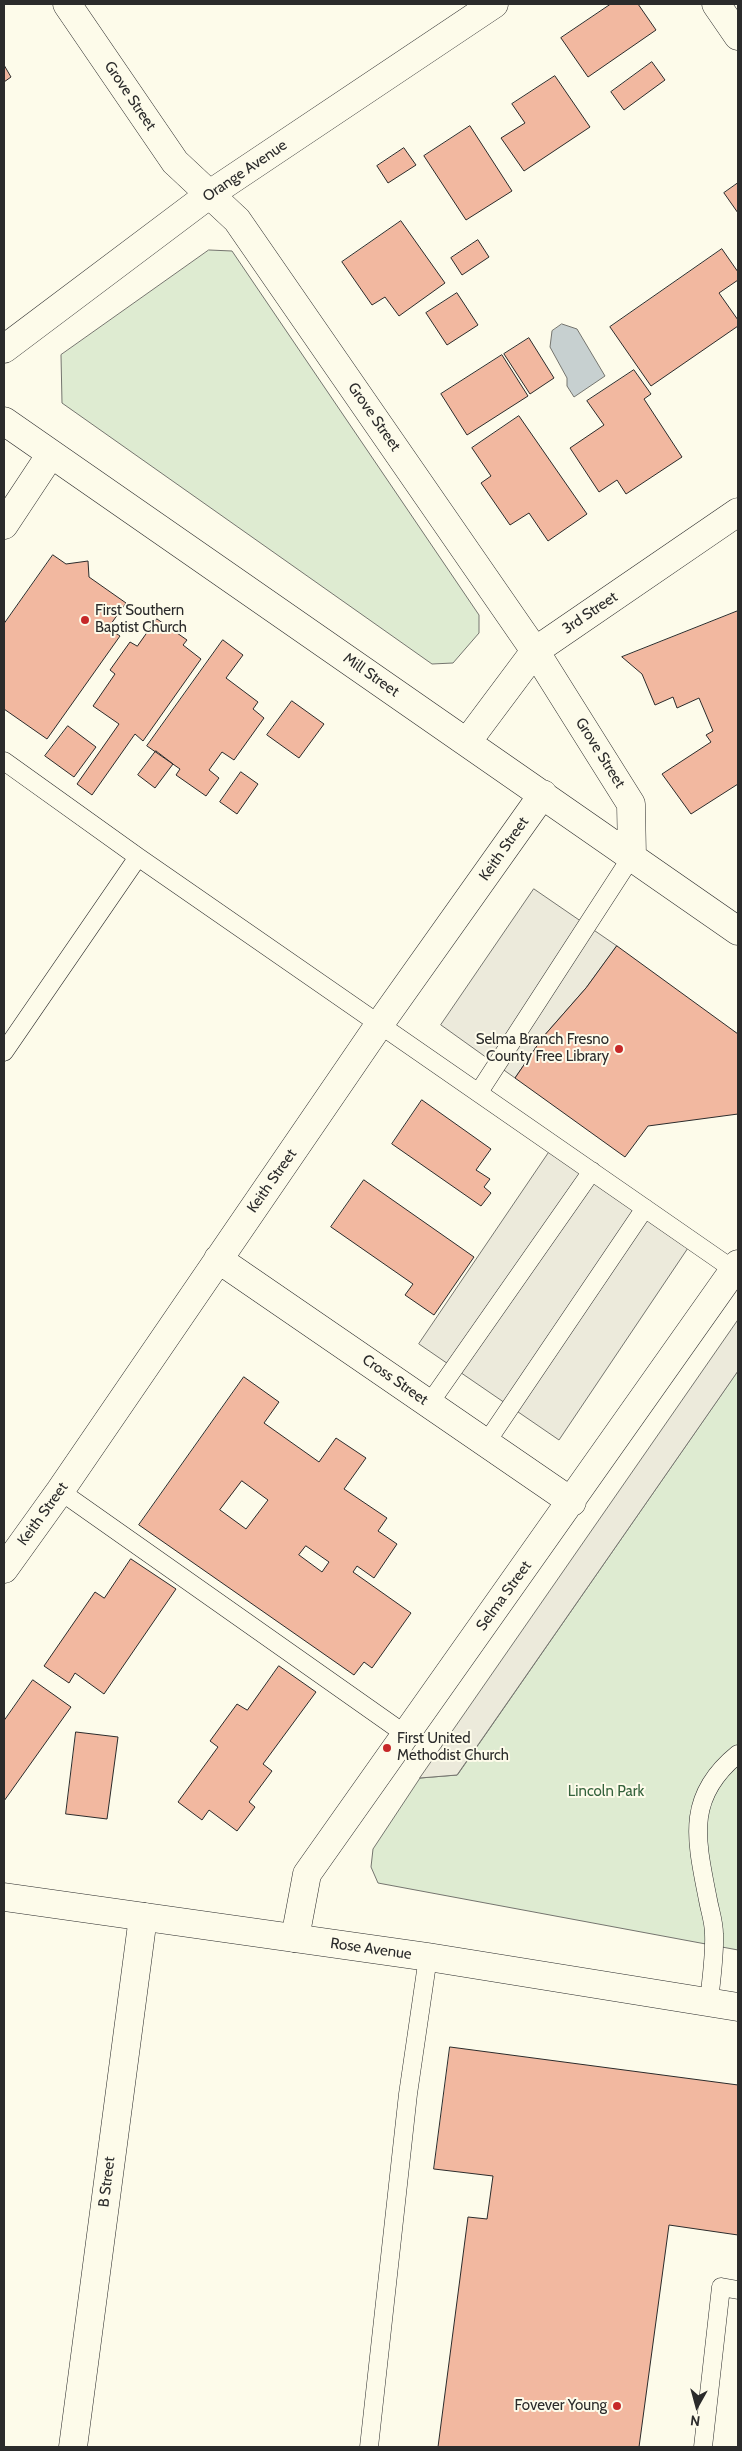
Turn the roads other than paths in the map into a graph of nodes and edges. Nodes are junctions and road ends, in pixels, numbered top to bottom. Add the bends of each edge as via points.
1 (67, 4) edge
2 (494, 4) edge
3 (716, 4) edge
4 (738, 36) edge
5 (210, 194) junction
6 (4, 349) edge
7 (4, 422) edge
8 (51, 454) junction
9 (738, 512) edge
10 (4, 525) edge
11 (535, 651) junction
12 (467, 742) junction
13 (4, 761) edge
14 (543, 794) junction
15 (632, 856) junction
16 (138, 857) junction
17 (738, 931) edge
18 (379, 1025) junction
19 (4, 1052) edge
20 (479, 1092) junction
21 (592, 1171) junction
22 (645, 1208) junction
23 (218, 1259) junction
24 (736, 1267) edge
25 (429, 1404) junction
26 (486, 1444) junction
27 (60, 1491) junction
28 (572, 1502) junction
29 (4, 1569) edge
30 (405, 1734) junction
31 (738, 1754) edge
32 (4, 1897) edge
33 (143, 1917) junction
34 (295, 1938) junction
35 (428, 1958) junction
36 (709, 2002) junction
37 (738, 2007) edge
38 (738, 2290) edge
39 (73, 2447) edge
40 (369, 2447) edge
41 (703, 2447) edge

1 - 5 street, Grove Street via 175,162
2 - 5 street, Orange Avenue
3 - 4 street
5 - 6 street, Orange Avenue
5 - 11 street, Grove Street via 237,220
7 - 8 street, Mill Street
8 - 10 street
8 - 12 street, Mill Street
9 - 11 street, 3rd Street
11 - 12 street, 3rd Street
11 - 15 street, Grove Street via 631,804
12 - 14 street, Mill Street
13 - 16 lane
14 - 15 street, Mill Street
14 - 18 street, Keith Street
15 - 17 street, Mill Street
15 - 20 lane
16 - 18 lane
16 - 19 lane
18 - 20 lane
18 - 23 street, Keith Street
20 - 21 lane
21 - 22 lane
21 - 25 lane
22 - 24 lane
22 - 26 lane
23 - 25 street, Cross Street
23 - 27 street, Keith Street
24 - 28 street, Selma Street
25 - 26 street, Cross Street
26 - 28 street, Cross Street
27 - 29 street, Keith Street
27 - 30 lane
28 - 30 street, Selma Street
30 - 34 street, Selma Street via 307,1874
31 - 36 lane via 715,1775 700,1808 701,1864 714,1934
32 - 33 street, Rose Avenue
33 - 34 street, Rose Avenue
33 - 39 street, B Street
34 - 35 street, Rose Avenue
35 - 36 street, Rose Avenue
35 - 40 lane via 408,2094
36 - 37 street, Rose Avenue
38 - 41 lane via 721,2288

